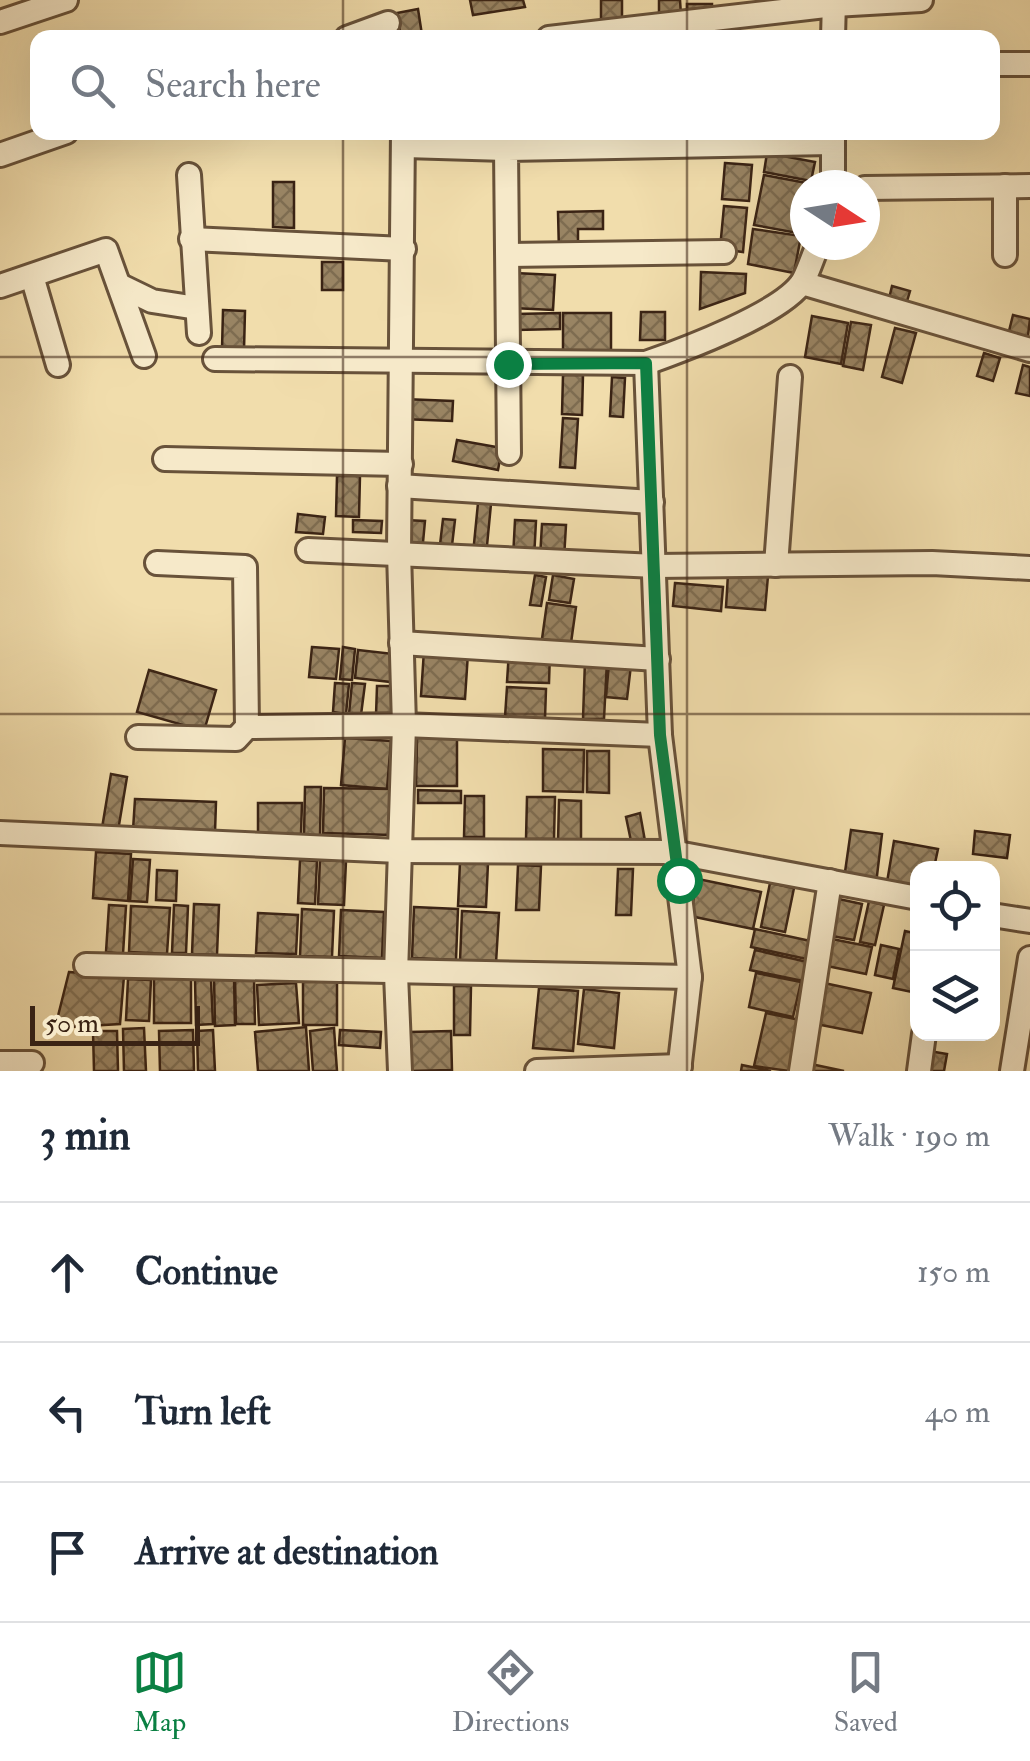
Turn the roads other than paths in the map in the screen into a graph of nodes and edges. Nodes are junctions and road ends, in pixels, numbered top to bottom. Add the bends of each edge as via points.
1 (66, 0) edge
2 (920, 0) edge
3 (834, 2) edge
4 (0, 22) edge
5 (613, 30) edge
6 (834, 30) edge
7 (1000, 64) edge
8 (1030, 64) edge
9 (43, 140) edge
10 (404, 140) edge
11 (414, 140) edge
12 (774, 140) edge
13 (833, 140) edge
14 (506, 149) junction
15 (0, 155) edge
16 (832, 170) edge
17 (190, 175) dead end
18 (1005, 186) junction
19 (1030, 186) edge
20 (880, 188) edge
21 (191, 239) junction
22 (404, 249) junction
23 (724, 252) dead end
24 (508, 255) junction
25 (1005, 255) dead end
26 (812, 260) edge
27 (32, 276) junction
28 (802, 283) junction
29 (118, 285) junction
30 (0, 286) edge
31 (197, 308) junction
32 (199, 333) dead end
33 (1030, 350) edge
34 (144, 356) dead end
35 (215, 358) dead end
36 (403, 362) junction
37 (646, 363) junction
38 (508, 364) junction
39 (58, 365) dead end
40 (790, 377) dead end
41 (509, 453) dead end
42 (165, 460) dead end
43 (400, 475) junction
44 (652, 502) junction
45 (308, 550) dead end
46 (399, 552) junction
47 (157, 563) dead end
48 (776, 564) junction
49 (656, 566) junction
50 (1030, 568) edge
51 (401, 643) junction
52 (658, 659) junction
53 (404, 725) junction
54 (247, 727) junction
55 (660, 735) junction
56 (138, 737) dead end
57 (0, 833) edge
58 (399, 851) junction
59 (672, 852) junction
60 (830, 880) junction
61 (910, 896) edge
62 (1000, 916) edge
63 (1030, 921) edge
64 (1030, 958) edge
65 (86, 965) dead end
66 (396, 974) junction
67 (690, 977) junction
68 (923, 1041) edge
69 (0, 1062) edge
70 (32, 1063) dead end
71 (680, 1068) edge
72 (400, 1071) edge
73 (537, 1071) edge
74 (801, 1071) edge
75 (919, 1071) edge
76 (1012, 1071) edge

1 - 4 street
2 - 3 street
3 - 5 street
3 - 6 street
7 - 8 street
9 - 15 street
10 - 22 street
11 - 14 street
12 - 14 street
13 - 16 street
14 - 24 street
17 - 21 street
18 - 19 street
18 - 20 street
18 - 25 street
21 - 22 street
21 - 31 street
22 - 36 street
23 - 24 street
24 - 38 street
26 - 28 street
27 - 29 street via 100,249 110,254
27 - 30 street
27 - 39 street
28 - 33 street
28 - 37 street via 785,299 703,342
29 - 31 street via 152,301
29 - 34 street
31 - 32 street
35 - 36 street
36 - 38 street
36 - 43 street
37 - 38 street
37 - 44 street
38 - 41 street
40 - 48 street
42 - 43 street
43 - 44 street
43 - 46 street
44 - 49 street
45 - 46 street
46 - 49 street
46 - 51 street
47 - 54 street via 245,568
48 - 49 street
48 - 50 street
49 - 52 street
51 - 52 street
51 - 53 street
52 - 55 street
53 - 54 street
53 - 55 street
53 - 58 street
54 - 56 street via 236,739
55 - 59 street
57 - 58 street
58 - 59 street
58 - 66 street
59 - 60 street
59 - 67 street
60 - 61 street
60 - 74 street
62 - 63 street
64 - 76 street
65 - 66 street
66 - 67 street
66 - 72 street
67 - 71 street
68 - 75 street
69 - 70 street
71 - 73 street

